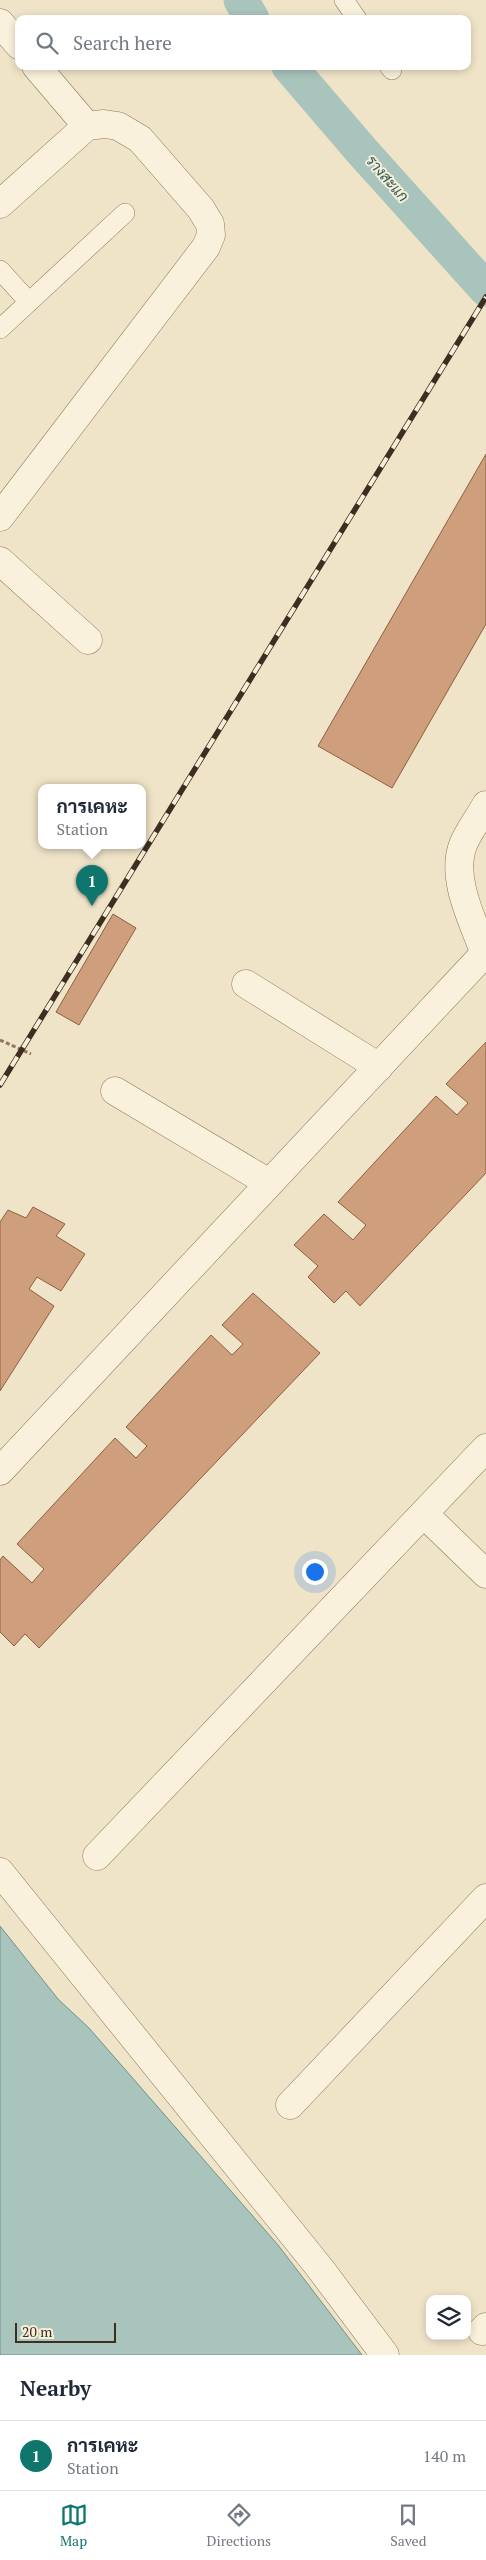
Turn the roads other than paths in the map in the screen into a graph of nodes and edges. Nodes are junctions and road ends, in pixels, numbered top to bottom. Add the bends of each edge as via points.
1 (344, 0) edge
2 (354, 15) edge
3 (0, 23) edge
4 (15, 40) edge
5 (39, 70) edge
6 (87, 126) junction
7 (0, 204) edge
8 (125, 213) dead end
9 (0, 270) edge
10 (29, 302) junction
11 (0, 329) edge
12 (0, 516) edge
13 (0, 561) edge
14 (88, 640) dead end
15 (486, 805) edge
16 (485, 953) edge
17 (246, 984) dead end
18 (378, 1067) junction
19 (115, 1091) dead end
20 (270, 1183) junction
21 (486, 1448) edge
22 (0, 1471) edge
23 (424, 1514) junction
24 (486, 1574) edge
25 (97, 1856) dead end
26 (0, 1872) edge
27 (486, 1898) edge
28 (290, 2105) dead end
29 (386, 2355) edge

1 - 2 lane
3 - 4 street
5 - 6 street
6 - 7 street
6 - 12 street via 118,126 140,138 201,208 210,224 210,236 206,247
8 - 10 lane
9 - 10 lane
10 - 11 lane
13 - 14 street
15 - 16 street via 462,846 459,868 463,893
16 - 18 street
17 - 18 street
18 - 20 street
19 - 20 street
20 - 22 street
21 - 23 street
23 - 24 street
23 - 25 street
26 - 29 street via 319,2267
27 - 28 street

